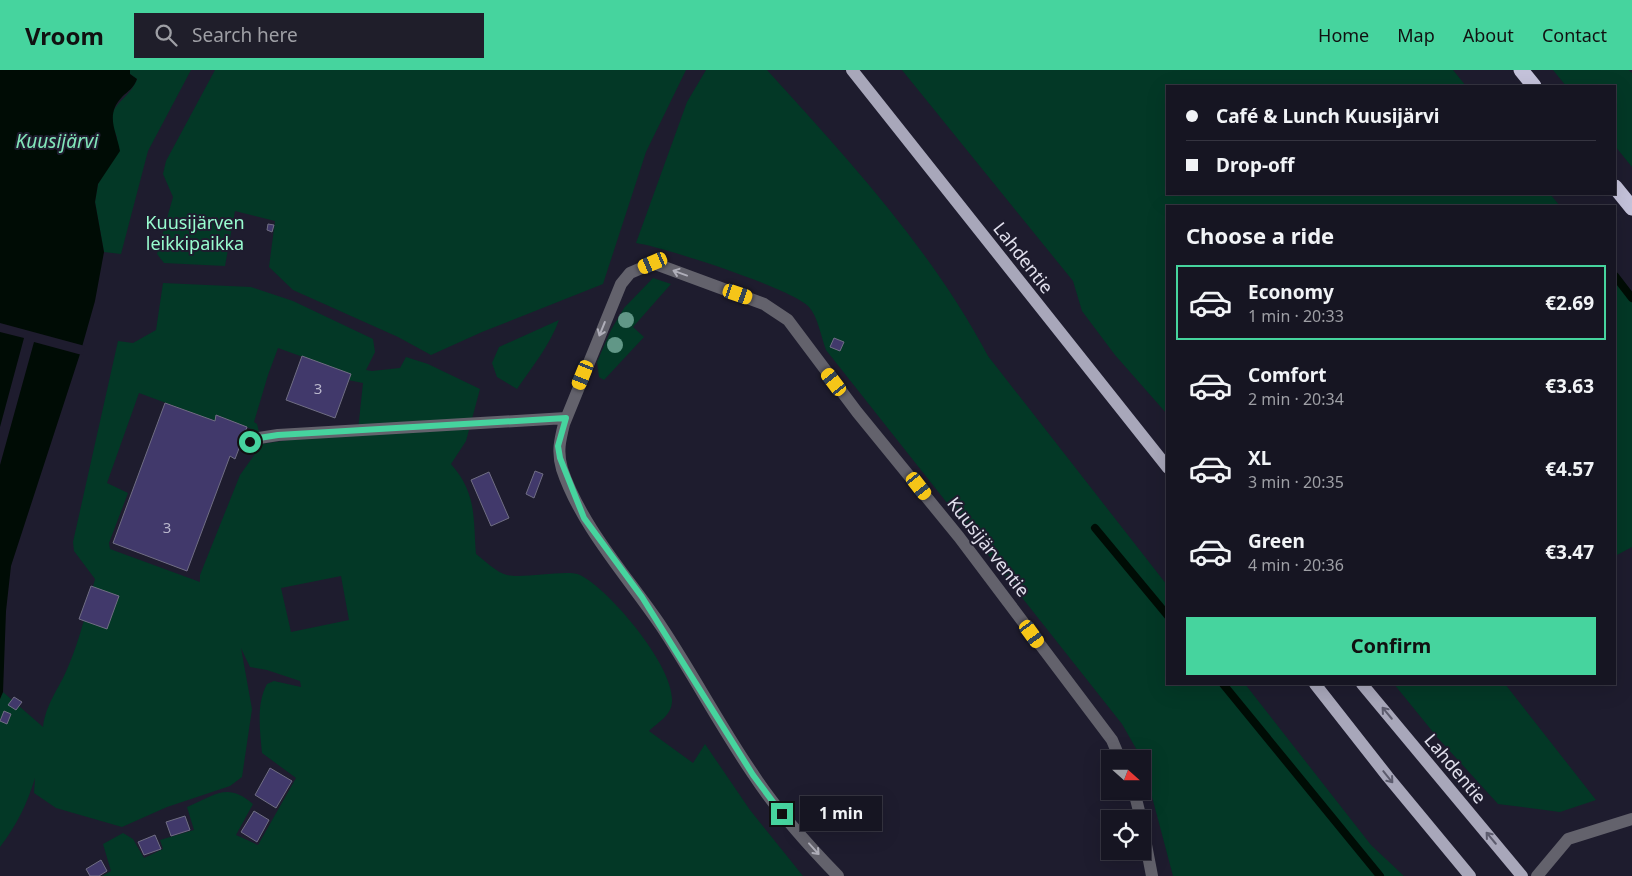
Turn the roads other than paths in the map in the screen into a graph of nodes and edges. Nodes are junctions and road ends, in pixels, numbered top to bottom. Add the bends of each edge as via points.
1 (852, 70) edge
2 (1521, 70) edge
3 (1533, 85) edge
4 (1616, 188) edge
5 (1632, 208) edge
6 (565, 421) junction
7 (250, 442) dead end
8 (1166, 465) edge
9 (1316, 685) edge
10 (1363, 685) edge
11 (1116, 750) edge
12 (1632, 819) edge
13 (1149, 860) edge
14 (838, 876) edge
15 (1152, 876) edge
16 (1470, 876) edge
17 (1522, 876) edge
18 (1537, 876) edge

1 - 8 main road, Lahdentie
2 - 3 highway
4 - 5 highway
6 - 7 lane via 278,435
11 -> 6 lane, Kuusijärventie via 1011,605 788,320 764,304 653,263 630,273 616,294
6 -> 14 lane, Kuusijärventie via 558,446 560,458 584,518 671,641 753,775 782,814
9 -> 16 main road
17 -> 10 main road, Lahdentie
12 - 18 lane via 1568,838
13 - 15 lane

